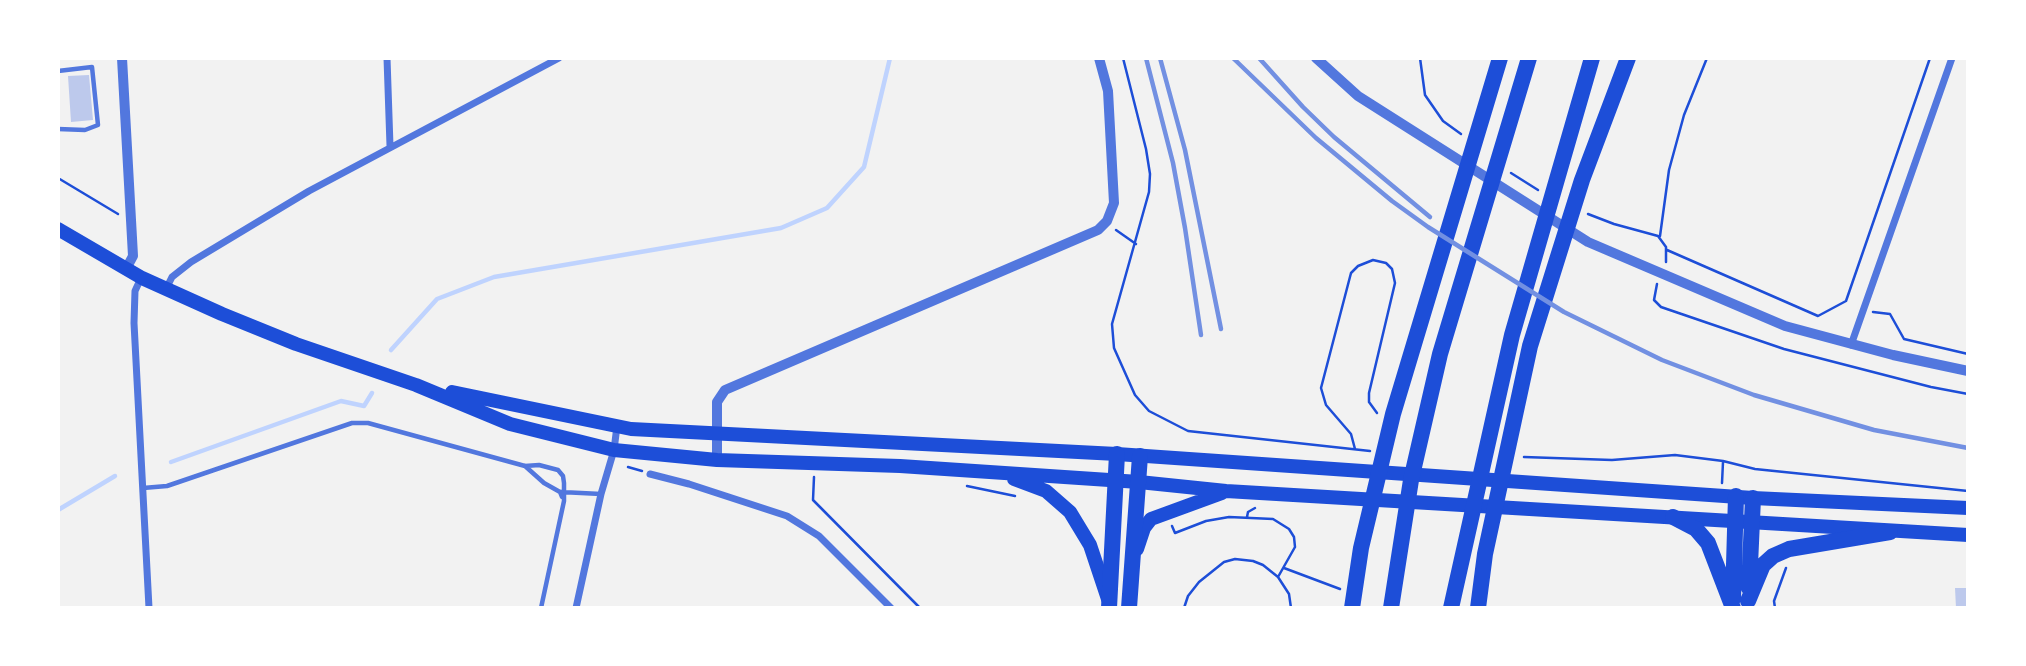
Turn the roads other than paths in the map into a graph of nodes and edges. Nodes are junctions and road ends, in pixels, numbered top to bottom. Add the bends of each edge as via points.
1 (122, 58) edge
2 (387, 58) edge
3 (559, 58) edge
4 (1098, 58) edge
5 (1315, 58) edge
6 (1500, 58) edge
7 (1529, 58) edge
8 (1592, 58) edge
9 (1628, 58) edge
10 (1952, 58) edge
11 (58, 71) edge
12 (58, 129) edge
13 (390, 146) junction
14 (58, 229) edge
15 (126, 269) junction
16 (142, 278) junction
17 (166, 290) junction
18 (1852, 345) junction
19 (1968, 371) edge
20 (416, 385) junction
21 (617, 426) junction
22 (717, 432) junction
23 (1117, 454) junction
24 (613, 456) junction
25 (1140, 456) junction
26 (717, 460) junction
27 (525, 466) junction
28 (991, 472) junction
29 (650, 474) road end
30 (1116, 481) junction
31 (1139, 482) junction
32 (144, 488) junction
33 (1226, 491) junction
34 (562, 492) junction
35 (601, 494) junction
36 (1736, 496) junction
37 (1753, 498) junction
38 (1968, 508) edge
39 (1673, 517) junction
40 (1734, 522) junction
41 (1751, 523) junction
42 (1890, 532) junction
43 (1968, 535) edge
44 (1133, 559) junction
45 (1748, 605) edge
46 (1109, 606) edge
47 (149, 608) edge
48 (541, 608) edge
49 (576, 608) edge
50 (891, 608) edge
51 (1129, 608) edge
52 (1352, 608) edge
53 (1391, 608) edge
54 (1451, 608) edge
55 (1478, 608) edge
56 (1733, 608) edge

1 - 15 street via 133,256
2 - 13 street
3 - 13 street
4 - 22 street via 1108,91 1114,204 1098,230 725,390 717,402
5 - 18 street via 1358,96 1588,242 1785,326
6 - 52 highway via 1390,415
7 - 53 highway via 1451,313 1411,480
8 - 54 highway via 1511,335
9 - 55 highway via 1582,180 1531,346 1485,554
10 - 18 street
11 - 12 lane via 92,67 98,125 85,130
13 - 17 street via 191,262 172,277
14 - 15 highway
15 - 16 highway
16 - 17 highway
16 - 32 street via 135,291 134,323
17 - 20 highway via 296,344
18 - 19 street
20 - 21 highway
20 - 24 highway via 510,424
21 - 22 highway
21 - 24 street
22 - 23 highway
22 - 26 street
23 - 25 highway
23 - 30 highway
24 - 26 highway
24 - 35 street
25 - 31 highway
25 - 36 highway
26 - 28 highway
27 - 32 lane via 368,423 352,423 167,486
27 - 34 lane
27 - 34 lane via 558,470 563,476
28 - 30 highway
28 - 46 highway via 1045,491 1070,512 1090,545
29 - 50 street via 787,516 819,536
30 - 31 highway
30 - 46 highway
31 - 33 highway
31 - 44 highway
32 - 47 street
33 - 39 highway
33 - 44 highway via 1152,519
34 - 35 lane
34 - 48 lane via 564,501
35 - 49 street
36 - 37 highway
36 - 40 highway
37 - 38 highway
37 - 41 highway
39 - 40 highway
39 - 56 highway via 1696,528 1707,543
40 - 41 highway
40 - 56 highway
41 - 42 highway
41 - 45 highway
42 - 43 highway
42 - 45 highway via 1789,549 1773,556 1763,565
44 - 51 highway

